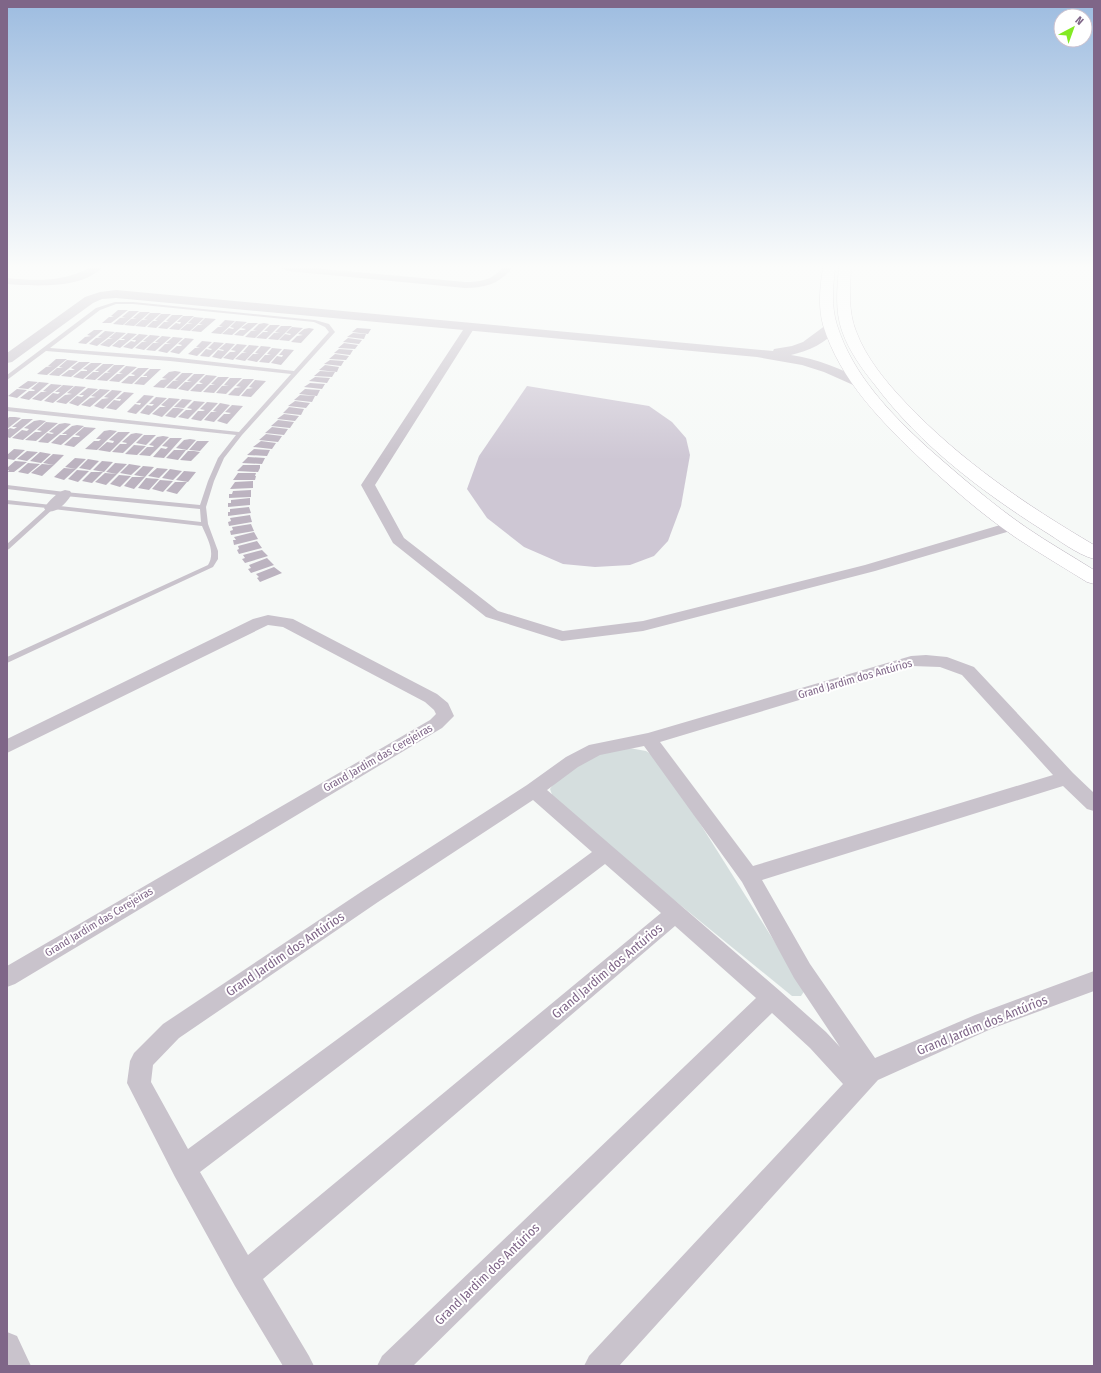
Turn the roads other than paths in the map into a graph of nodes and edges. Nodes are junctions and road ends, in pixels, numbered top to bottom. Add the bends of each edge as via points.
1 (44, 332) edge
2 (67, 332) edge
3 (332, 332) edge
4 (467, 332) edge
5 (526, 332) edge
6 (826, 332) edge
7 (834, 332) edge
8 (850, 332) edge
9 (45, 349) junction
10 (757, 353) junction
11 (7, 359) edge
12 (294, 373) junction
13 (7, 378) edge
14 (860, 384) junction
15 (7, 409) edge
16 (240, 434) junction
17 (7, 487) edge
18 (65, 494) junction
19 (7, 502) edge
20 (203, 507) junction
21 (51, 508) junction
22 (204, 524) junction
23 (1012, 526) junction
24 (7, 548) edge
25 (1094, 553) edge
26 (1094, 578) edge
27 (7, 660) edge
28 (648, 739) junction
29 (7, 747) edge
30 (1066, 778) junction
31 (534, 790) junction
32 (1094, 804) edge
33 (606, 853) junction
34 (749, 876) junction
35 (676, 913) junction
36 (7, 977) edge
37 (1094, 981) edge
38 (772, 998) junction
39 (865, 1078) junction
40 (184, 1168) junction
41 (245, 1276) junction
42 (7, 1346) edge
43 (16, 1366) edge
44 (299, 1366) edge
45 (392, 1366) edge
46 (599, 1366) edge

1 - 11 street
2 - 9 lane
3 - 12 lane
4 - 23 street via 368,485 398,540 492,614 562,636 643,626 870,568
5 - 10 street
6 - 10 street via 802,348 788,352
7 - 14 main road via 844,357
8 - 25 main road via 865,360 891,396 919,428 969,470 1031,516
9 - 12 lane via 170,359
9 - 13 lane
10 - 14 street via 805,361
12 - 16 lane
14 - 23 main road via 897,428 953,479
15 - 16 lane
16 - 20 lane via 221,458
17 - 18 lane
18 - 20 lane
18 - 21 street
19 - 21 lane
20 - 22 lane
21 - 22 lane
21 - 24 lane
22 - 27 lane via 215,551 215,559 211,566
23 - 26 main road
28 - 30 street, Grand Jardim dos Antúrios via 911,661 934,660 955,664 968,671
28 - 31 street, Grand Jardim dos Antúrios via 594,750 572,762
28 - 34 street
29 - 36 street, Grand Jardim das Cerejeiras via 238,632 268,620 287,622 431,698 442,707 445,716 436,724
30 - 32 street, Grand Jardim dos Antúrios
30 - 34 street
31 - 33 street
31 - 40 street, Grand Jardim dos Antúrios via 171,1031 154,1047 142,1061 139,1083
33 - 35 street
33 - 40 street
34 - 39 street
35 - 38 street
35 - 41 street, Grand Jardim dos Antúrios
37 - 39 street, Grand Jardim dos Antúrios via 983,1022
38 - 39 street
38 - 45 street, Grand Jardim dos Antúrios
39 - 46 street, Grand Jardim dos Antúrios
40 - 41 street, Grand Jardim dos Antúrios
41 - 44 street, Grand Jardim dos Antúrios
42 - 43 street

